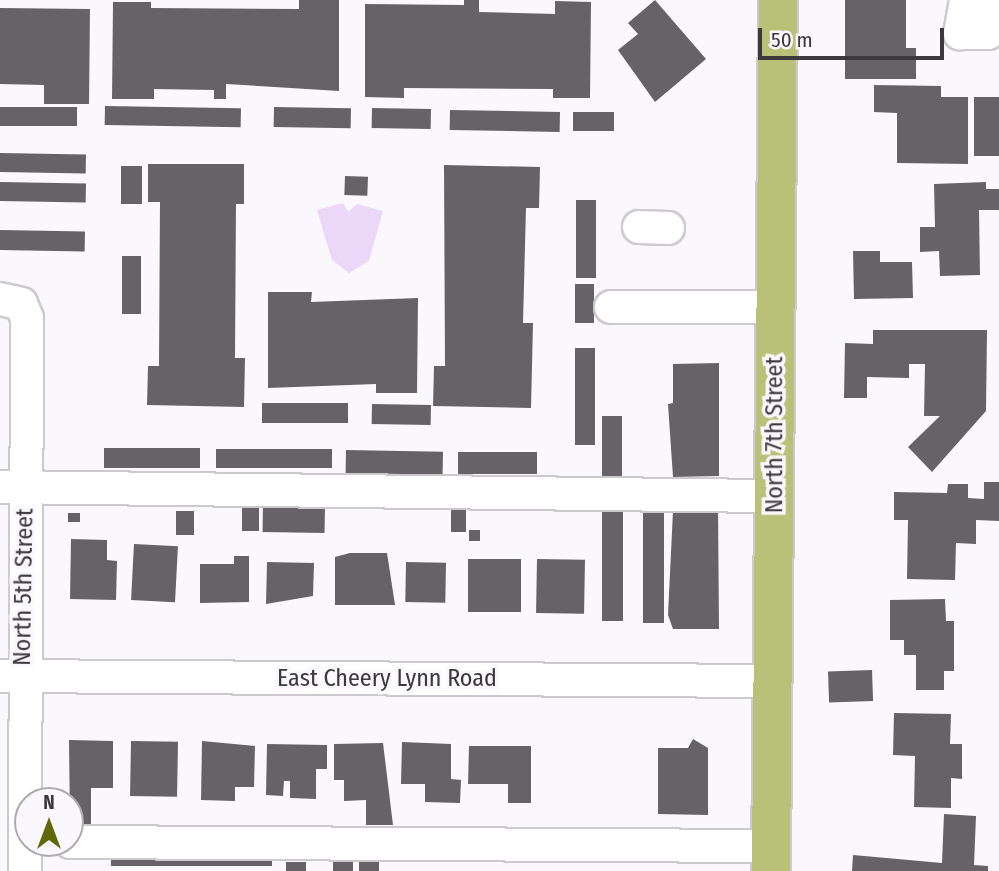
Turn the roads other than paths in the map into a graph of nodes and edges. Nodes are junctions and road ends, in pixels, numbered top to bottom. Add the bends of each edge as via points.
1 (778, 0) edge
2 (966, 0) edge
3 (999, 4) edge
4 (10, 302) edge
5 (611, 307) dead end
6 (775, 307) junction
7 (13, 487) edge
8 (775, 496) junction
9 (11, 677) edge
10 (773, 681) junction
11 (20, 787) edge
12 (84, 842) edge
13 (771, 859) edge

1 - 6 main road, North 7th Street
2 - 3 street via 960,33 988,33 988,19
4 - 7 street, North 5th Street via 27,318
5 - 6 street
6 - 8 main road, North 7th Street
7 - 8 street
7 - 9 street, North 5th Street
8 - 10 main road, North 7th Street
9 - 10 street, East Cheery Lynn Road
9 - 11 street, North 5th Street
10 - 13 main road, North 7th Street
12 - 13 street

